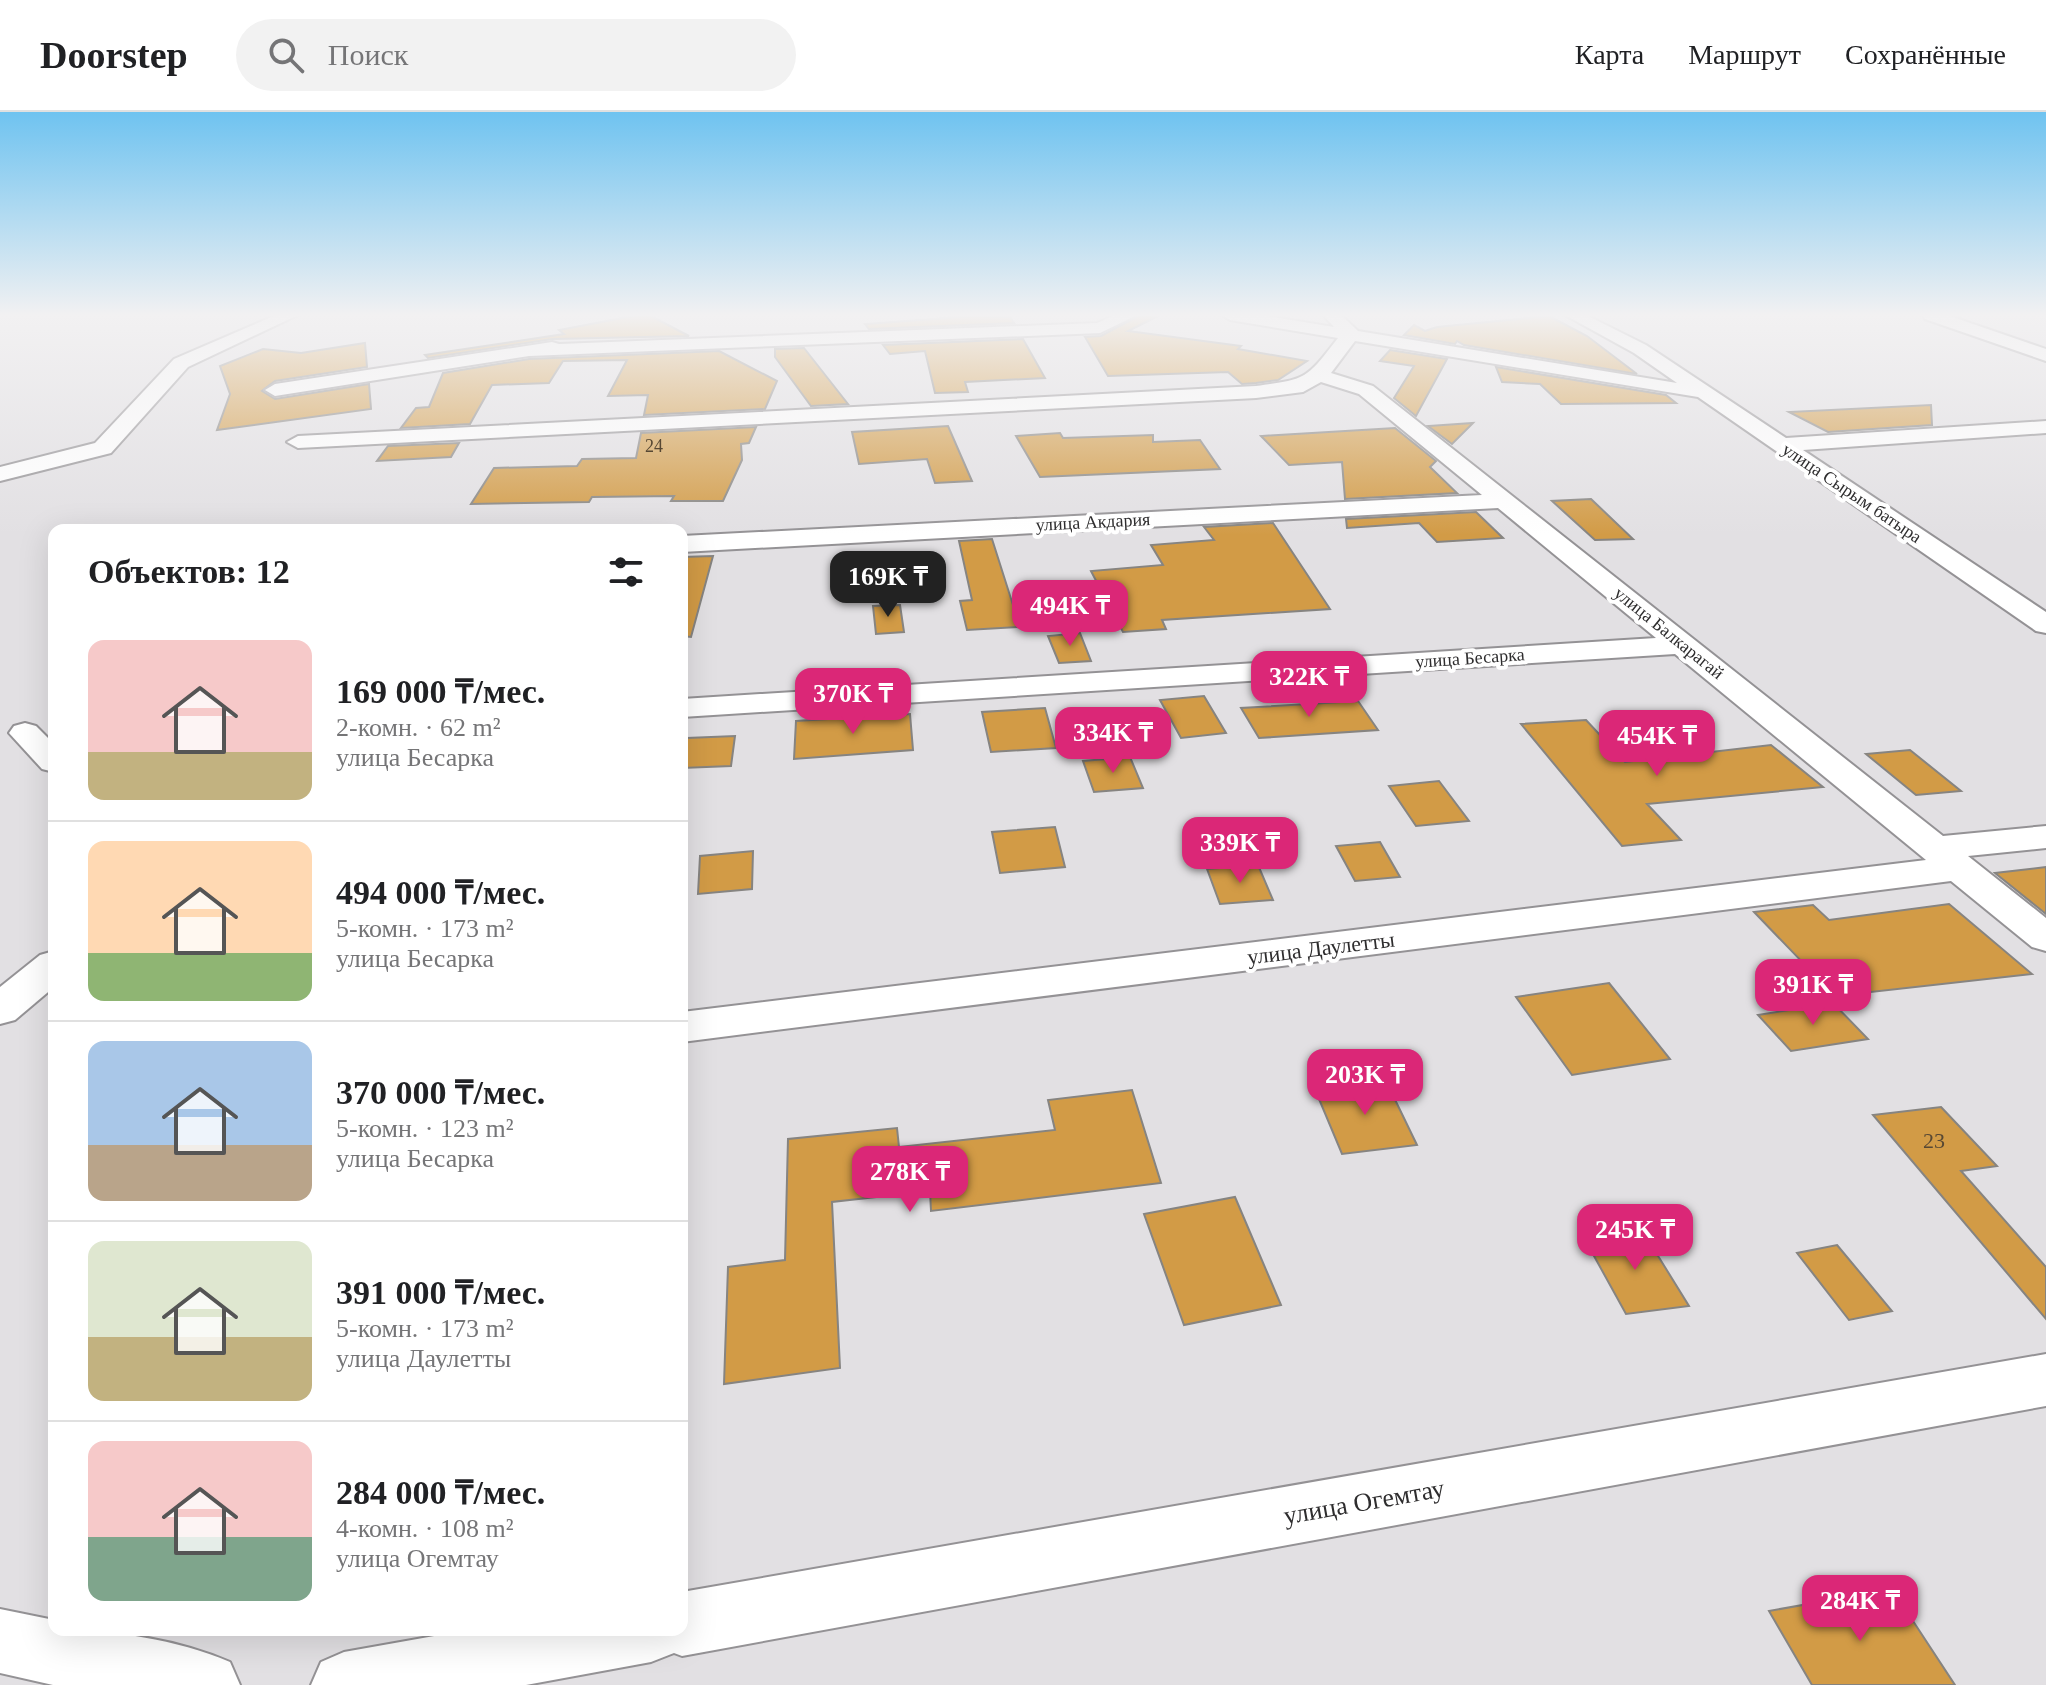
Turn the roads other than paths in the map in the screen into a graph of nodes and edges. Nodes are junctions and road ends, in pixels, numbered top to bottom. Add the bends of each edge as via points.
1 (158, 388) edge
2 (285, 388) edge
3 (1284, 388) edge
4 (1361, 388) edge
5 (1674, 388) edge
6 (1699, 388) edge
7 (275, 390) dead end
8 (1707, 394) junction
9 (2046, 427) edge
10 (298, 442) dead end
11 (1781, 445) junction
12 (0, 474) edge
13 (1505, 501) junction
14 (688, 544) edge
15 (2046, 625) edge
16 (1683, 645) junction
17 (688, 708) edge
18 (25, 733) dead end
19 (48, 756) edge
20 (2046, 837) edge
21 (1947, 858) junction
22 (2046, 938) edge
23 (48, 970) edge
24 (0, 1009) edge
25 (688, 1026) edge
26 (2046, 1380) edge
27 (688, 1623) edge
28 (618, 1636) edge
29 (0, 1641) edge
30 (207, 1685) edge
31 (344, 1685) edge

1 - 12 street via 103,448
2 - 7 street
3 - 10 street
4 - 13 street, улица Балкарагай
5 - 8 street
6 - 8 street, улица Сырым батыра
8 - 11 street, улица Сырым батыра
9 - 11 street
11 - 15 street, улица Сырым батыра
13 - 14 street, улица Акдария
13 - 16 street, улица Балкарагай
16 - 17 street, улица Бесарка
16 - 21 street, улица Балкарагай
18 - 19 street
20 - 21 street, улица Даулетты
21 - 22 street, улица Балкарагай
21 - 25 street, улица Даулетты
23 - 24 street
26 - 27 street, улица Огемтау
28 - 31 street
29 - 30 street

